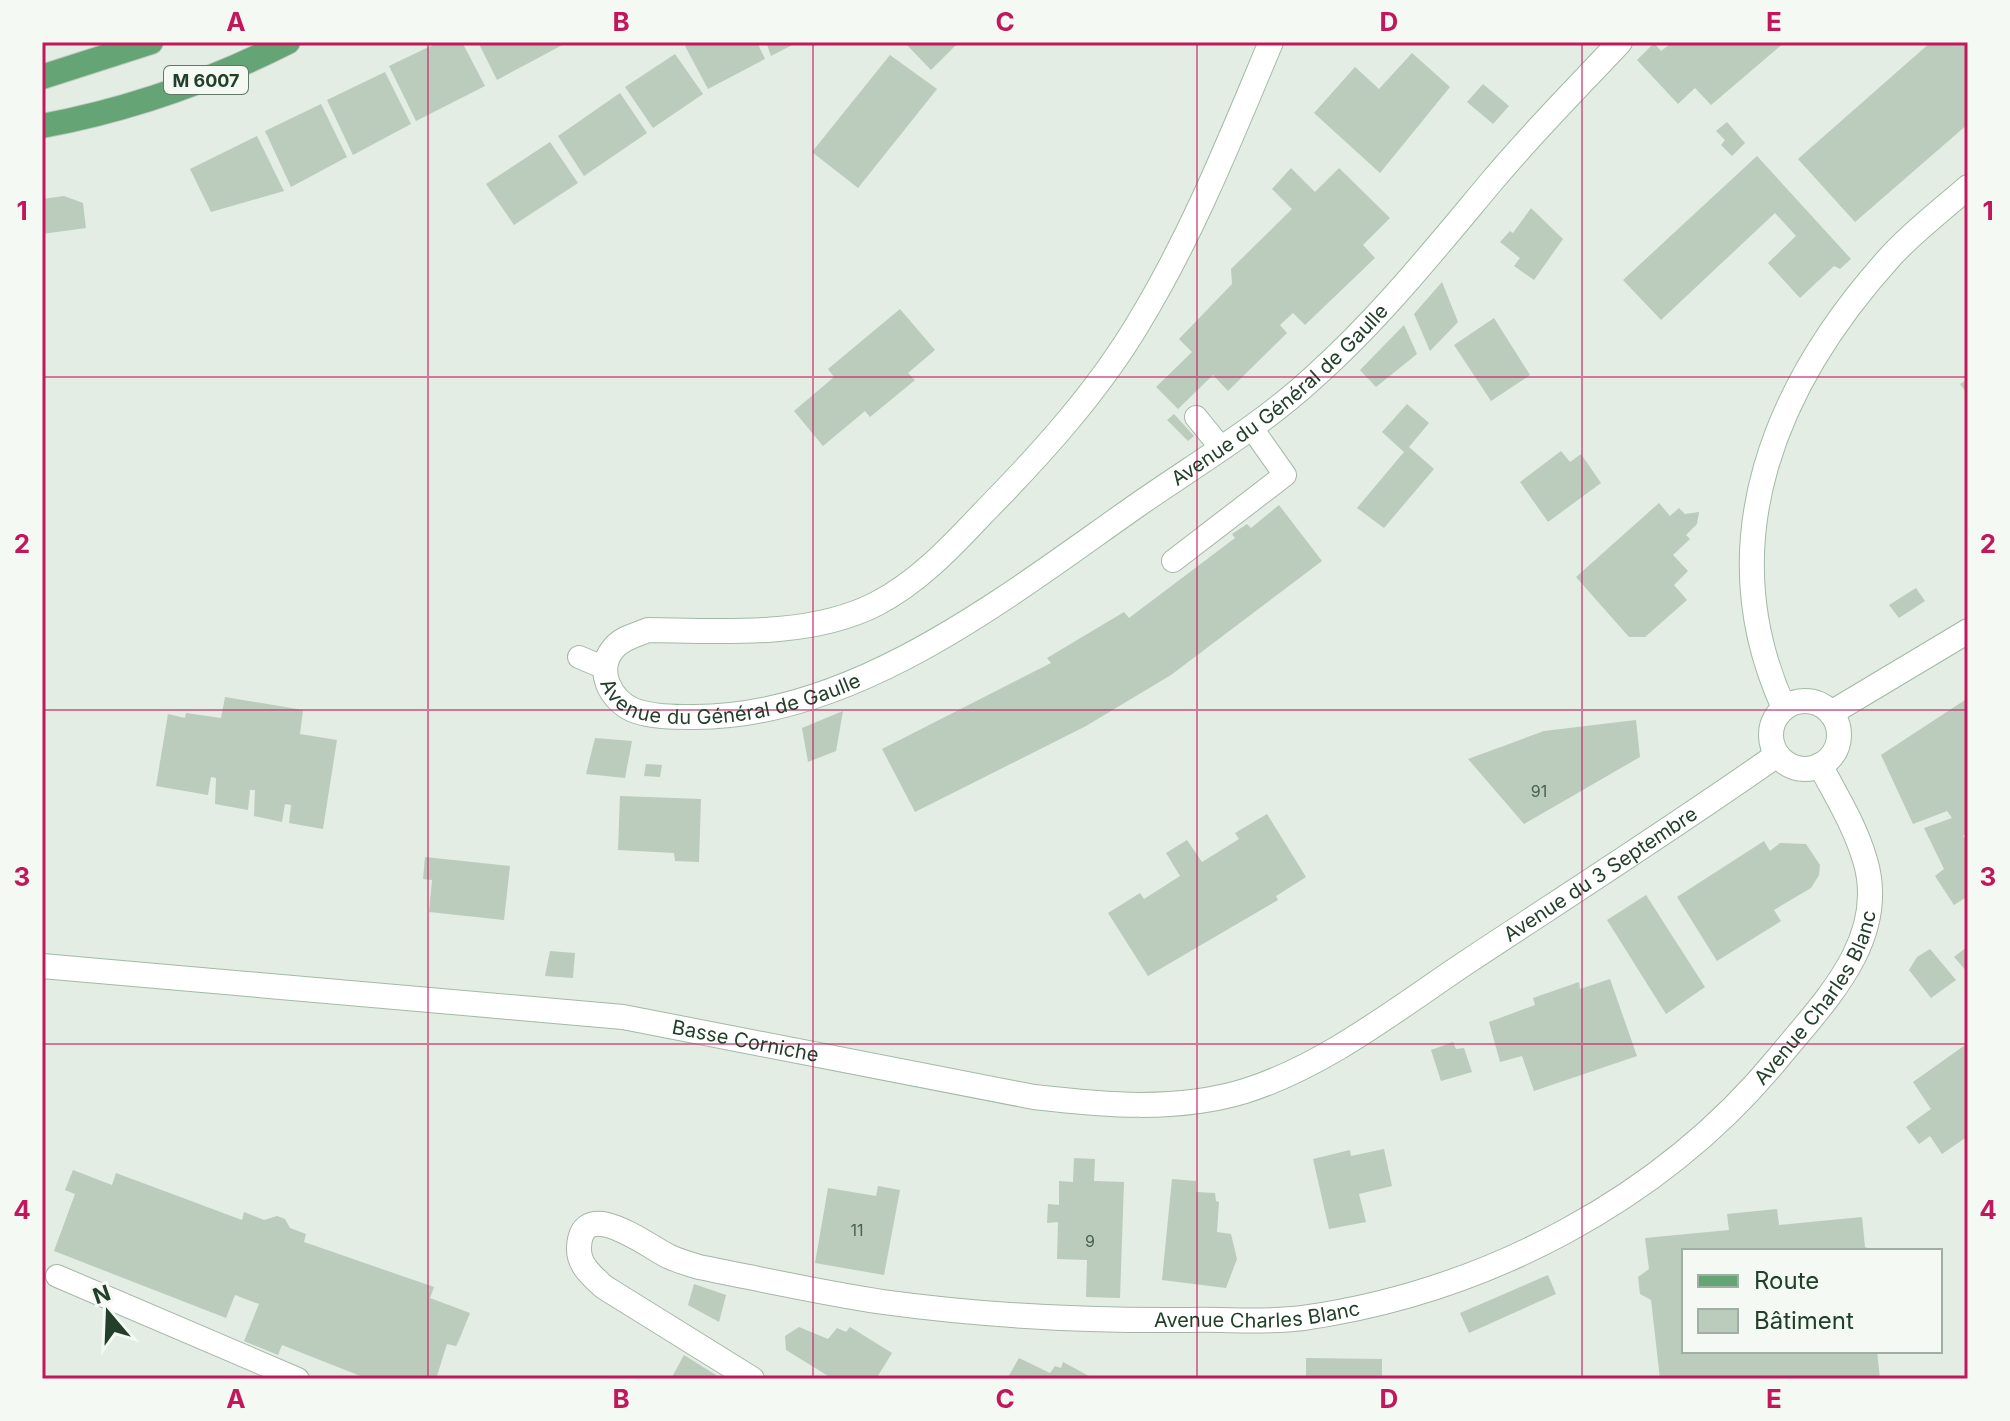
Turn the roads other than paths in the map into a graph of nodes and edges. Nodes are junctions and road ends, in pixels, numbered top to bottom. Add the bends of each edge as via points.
1 (151, 42) edge
2 (288, 42) edge
3 (1271, 42) edge
4 (1620, 42) edge
5 (42, 77) edge
6 (42, 126) edge
7 (1968, 187) edge
8 (1196, 417) dead end
9 (1251, 427) junction
10 (1222, 449) junction
11 (1173, 561) dead end
12 (1968, 631) edge
13 (579, 657) dead end
14 (605, 668) junction
15 (1784, 708) junction
16 (1831, 713) junction
17 (1777, 755) junction
18 (1820, 765) junction
19 (42, 966) edge
20 (1421, 993) joint
21 (57, 1276) dead end
22 (296, 1378) edge
23 (752, 1379) edge

1 - 5 main road, M 6007
2 - 6 main road, M 6007 via 192,86 120,110
3 - 14 street, Avenue du Général de Gaulle via 1201,208 1139,323 1031,464 950,547 875,605 832,620 788,627 648,630 612,650
4 - 9 street, Avenue du Général de Gaulle via 1387,305 1314,378
7 - 15 street via 1893,253 1851,303 1785,413 1761,476 1753,528 1753,598 1765,659
8 - 10 lane
9 - 10 street, Avenue du Général de Gaulle
9 - 11 lane via 1285,475
10 - 14 street, Avenue du Général de Gaulle via 925,646 809,700 712,717 641,713 621,704 609,688
12 - 16 street
13 - 14 lane
15 - 16 street via 1808,701
15 - 17 street via 1771,731
16 - 18 street via 1837,748
17 - 18 street via 1797,768
17 - 20 street, Avenue du 3 Septembre
18 - 23 street, Avenue Charles Blanc via 1867,864 1869,906 1845,976 1769,1069 1713,1126 1657,1175 1599,1215 1457,1278 1368,1305 1300,1318 1079,1321 883,1302 699,1267 670,1257 618,1226 601,1223 588,1229 579,1241 579,1255 604,1287
19 - 20 street, Basse Corniche via 623,1017 1099,1105 1169,1105 1244,1091 1319,1058
21 - 22 lane

